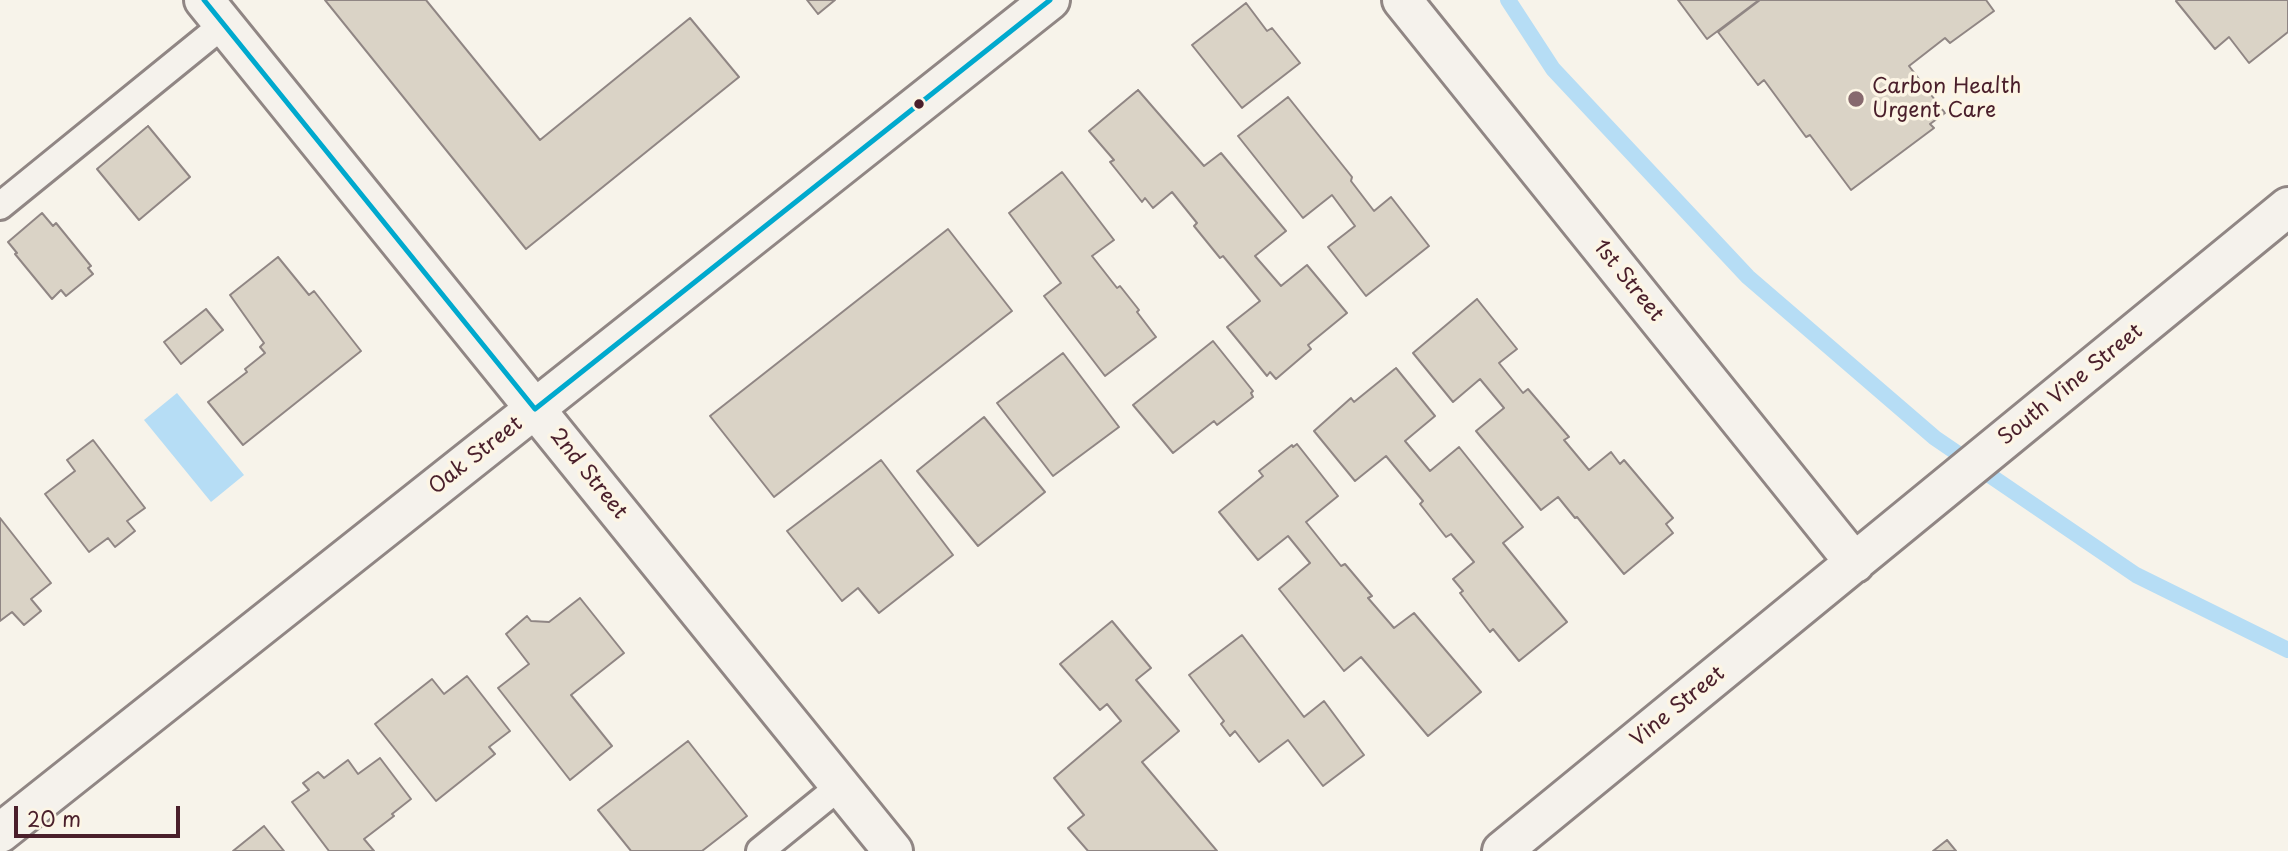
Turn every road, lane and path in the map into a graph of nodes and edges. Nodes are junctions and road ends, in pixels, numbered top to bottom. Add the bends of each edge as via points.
1 (1050, 0) edge
2 (1402, 0) edge
3 (214, 12) edge
4 (0, 206) edge
5 (2288, 207) edge
6 (535, 408) junction
7 (1855, 563) junction
8 (840, 786) junction
9 (0, 833) edge
10 (760, 851) edge
11 (893, 851) edge
12 (1502, 851) edge

1 - 6 street, Oak Street
2 - 7 street, 1st Street
3 - 4 lane
3 - 6 street, 2nd Street
5 - 7 street, South Vine Street
6 - 8 street, 2nd Street
6 - 9 street, Oak Street
7 - 12 street, Vine Street
8 - 10 lane
8 - 11 street, 2nd Street

